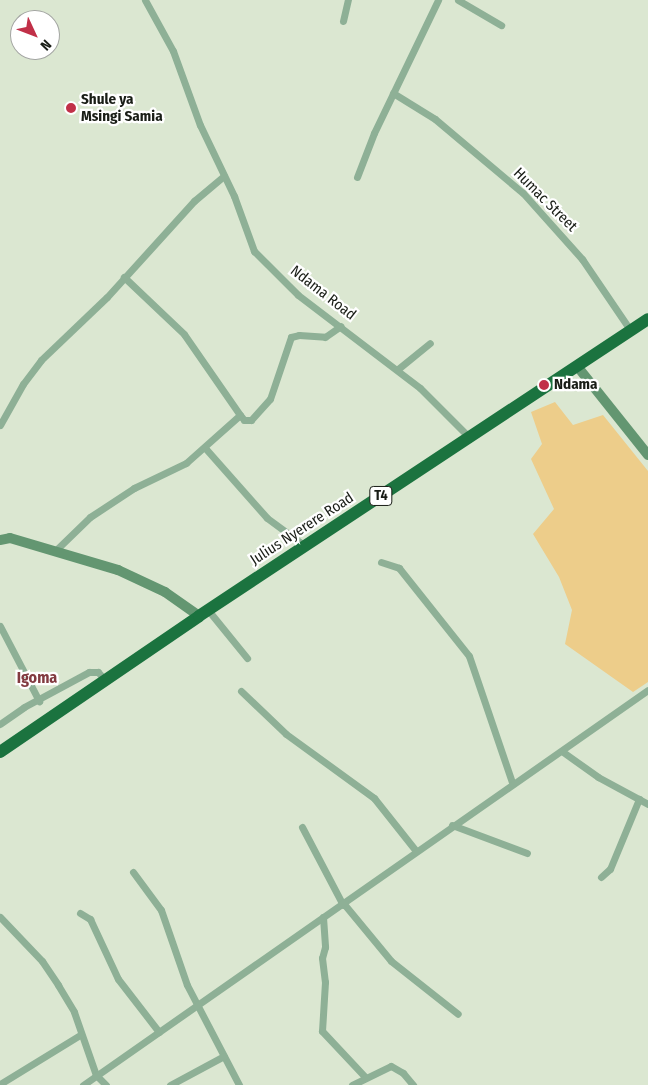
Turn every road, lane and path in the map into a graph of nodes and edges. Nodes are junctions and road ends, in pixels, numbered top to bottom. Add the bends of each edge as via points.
1 (145, 0) edge
2 (348, 0) edge
3 (438, 0) edge
4 (458, 0) edge
5 (343, 21) dead end
6 (501, 25) dead end
7 (393, 93) junction
8 (224, 176) junction
9 (357, 177) dead end
10 (124, 277) junction
11 (648, 320) edge
12 (342, 326) junction
13 (631, 331) junction
14 (430, 343) dead end
15 (577, 366) junction
16 (398, 369) junction
17 (240, 415) junction
18 (0, 425) edge
19 (470, 438) junction
20 (206, 449) junction
21 (648, 455) edge
22 (2, 538) edge
23 (305, 546) junction
24 (56, 550) junction
25 (381, 562) dead end
26 (203, 613) junction
27 (0, 626) edge
28 (247, 658) dead end
29 (105, 680) junction
30 (648, 690) edge
31 (241, 691) dead end
32 (39, 701) junction
33 (0, 724) edge
34 (0, 752) edge
35 (563, 752) junction
36 (512, 782) junction
37 (639, 799) junction
38 (648, 804) edge
39 (452, 825) junction
40 (302, 827) dead end
41 (416, 851) junction
42 (527, 853) dead end
43 (133, 872) dead end
44 (601, 876) dead end
45 (344, 904) junction
46 (80, 913) dead end
47 (0, 916) edge
48 (323, 917) junction
49 (197, 1004) junction
50 (458, 1014) dead end
51 (159, 1032) junction
52 (80, 1035) junction
53 (224, 1056) junction
54 (96, 1075) junction
55 (366, 1078) junction
56 (0, 1084) edge
57 (83, 1085) edge
58 (106, 1085) edge
59 (170, 1085) edge
60 (238, 1085) edge
61 (352, 1085) edge
62 (413, 1085) edge

1 - 8 street, Ndama Road via 173,51 200,125
2 - 5 street
3 - 7 street
4 - 6 street
7 - 9 street
7 - 13 street, Humac Street via 435,119 524,193 582,259
8 - 10 street via 194,200
8 - 12 street, Ndama Road via 254,251 292,290
10 - 17 street via 184,334
10 - 18 street via 30,372
11 - 13 highway, Julius Nyerere Road / T4
12 - 16 street, Ndama Road
12 - 17 street via 325,337 299,335 291,338 270,399 251,420 244,420
13 - 15 highway, Julius Nyerere Road / T4
14 - 16 street
15 - 19 highway, Julius Nyerere Road / T4
15 - 21 main road
16 - 19 street, Ndama Road
17 - 20 street via 229,422
19 - 23 highway, Julius Nyerere Road / T4
20 - 23 street via 267,518
20 - 24 street via 90,516
22 - 24 main road
23 - 26 highway, Julius Nyerere Road / T4
24 - 26 main road via 145,581
25 - 36 street via 399,568 469,656
26 - 28 street
26 - 29 highway, Julius Nyerere Road / T4
27 - 32 street
29 - 32 street via 98,672 88,672
29 - 34 highway, Julius Nyerere Road / T4
30 - 35 street
31 - 41 street via 286,734 374,798
32 - 33 street
35 - 36 street
35 - 37 street
36 - 39 street
37 - 38 street
37 - 44 street via 610,869
39 - 41 street
39 - 42 street
40 - 45 street
41 - 45 street
43 - 49 street via 161,910 186,985
45 - 48 street
45 - 50 street via 391,961
46 - 51 street via 90,919 118,979
47 - 52 street via 42,961 74,1012
48 - 49 street
48 - 55 street via 322,1031
49 - 51 street
49 - 53 street
51 - 54 street
52 - 54 street
52 - 56 street
53 - 59 street
53 - 60 street
54 - 57 street
54 - 58 street
55 - 61 street
55 - 62 street via 381,1069 396,1067

